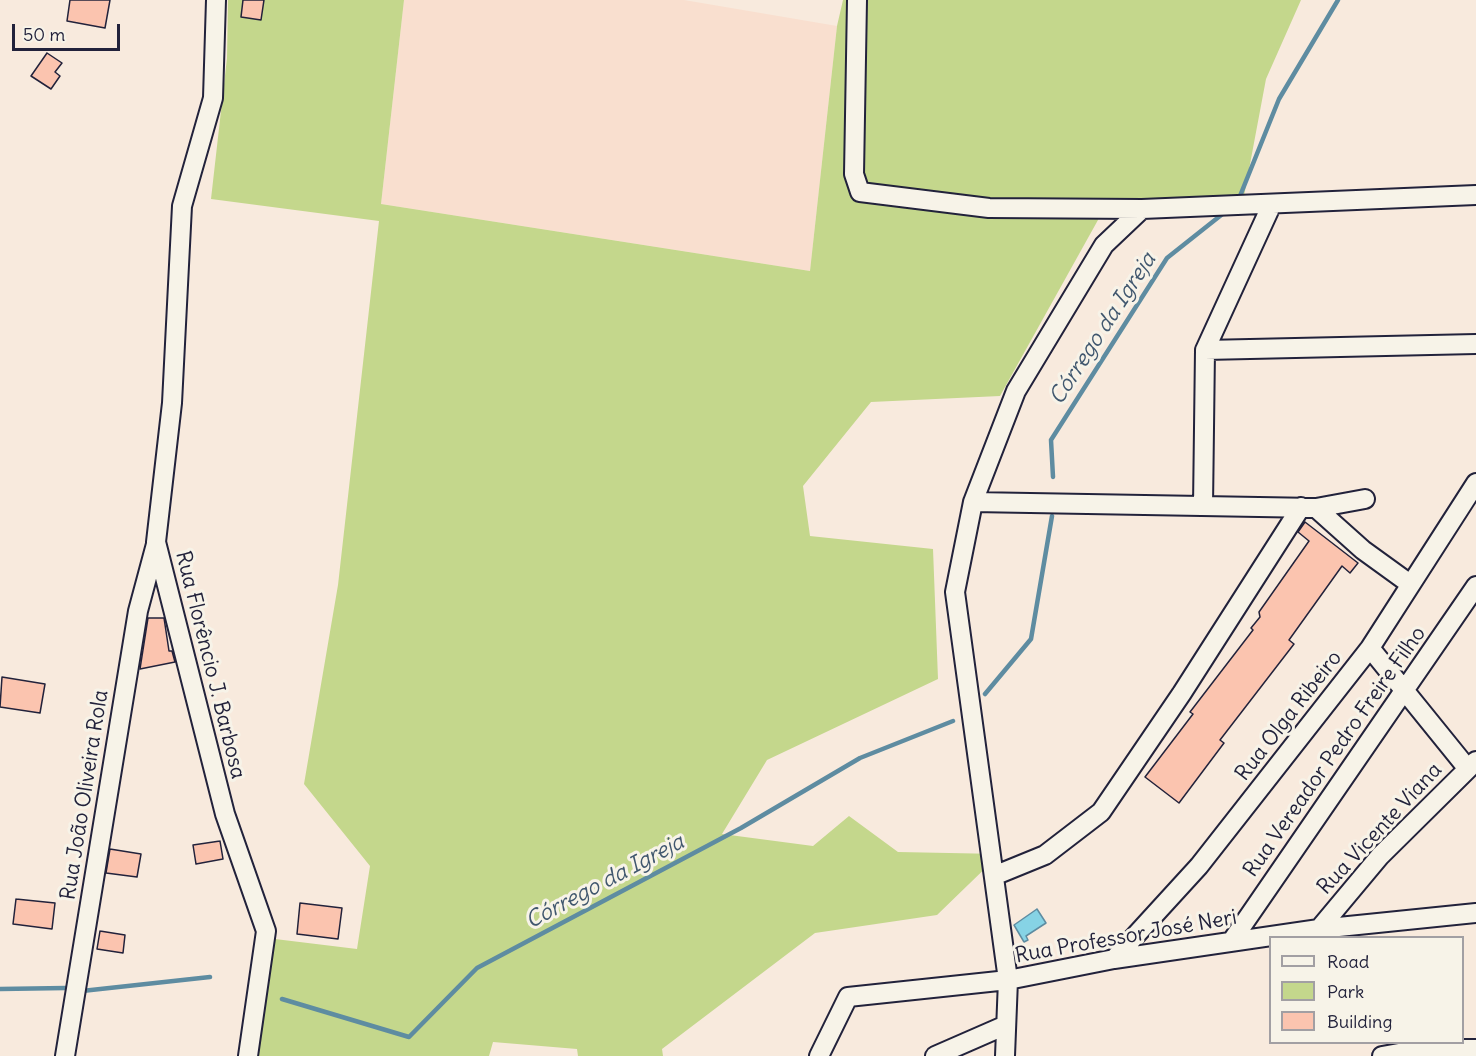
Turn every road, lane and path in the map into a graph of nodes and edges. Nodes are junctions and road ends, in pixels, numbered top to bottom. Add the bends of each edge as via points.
1 (216, 0) edge
2 (857, 0) edge
3 (1476, 195) edge
4 (1272, 204) junction
5 (1142, 209) junction
6 (1476, 344) edge
7 (1205, 351) junction
8 (1476, 483) edge
9 (1365, 500) dead end
10 (973, 502) junction
11 (1203, 506) junction
12 (1308, 507) junction
13 (156, 542) junction
14 (1410, 584) junction
15 (1476, 586) edge
16 (1370, 648) junction
17 (1405, 692) junction
18 (1472, 765) edge
19 (996, 874) junction
20 (1476, 913) edge
21 (1319, 929) junction
22 (1269, 936) edge
23 (1272, 936) edge
24 (1231, 942) junction
25 (1114, 959) junction
26 (1008, 980) junction
27 (1006, 1025) junction
28 (1476, 1049) edge
29 (1421, 1052) edge
30 (65, 1056) edge
31 (248, 1056) edge
32 (819, 1056) edge
33 (935, 1056) edge
34 (1005, 1056) edge
35 (1382, 1056) edge

1 - 13 street, Rua Florêncio J. Barbosa via 213,98 182,206 172,403
2 - 5 street via 854,174 860,192 988,208
3 - 4 street
4 - 5 street
4 - 7 street
5 - 10 street via 1104,245 1016,391
6 - 7 street
7 - 11 street
8 - 14 street, Rua Olga Ribeiro
9 - 12 street
10 - 11 street
10 - 19 street via 955,592 977,765
11 - 12 street
12 - 14 street
12 - 19 street via 1101,812 1045,855
13 - 30 street, Rua João Oliveira Rola via 138,611
13 - 31 street, Rua Florêncio J. Barbosa via 225,814 266,931
14 - 16 street, Rua Olga Ribeiro
15 - 17 street, Rua Vereador Pedro Freire Filho
16 - 17 street
16 - 25 street, Rua Olga Ribeiro via 1199,866
17 - 18 street
17 - 24 street, Rua Vereador Pedro Freire Filho
18 - 21 street, Rua Vicente Viana via 1380,856
19 - 26 street
20 - 21 street, Rua Professor José Neri
21 - 23 street, Rua Professor José Neri
22 - 24 street, Rua Professor José Neri
24 - 25 street, Rua Professor José Neri
25 - 26 street, Rua Professor José Neri
26 - 27 street
26 - 32 street, Rua Professor José Neri via 848,997
27 - 33 street
27 - 34 street
28 - 29 street
29 - 35 street

